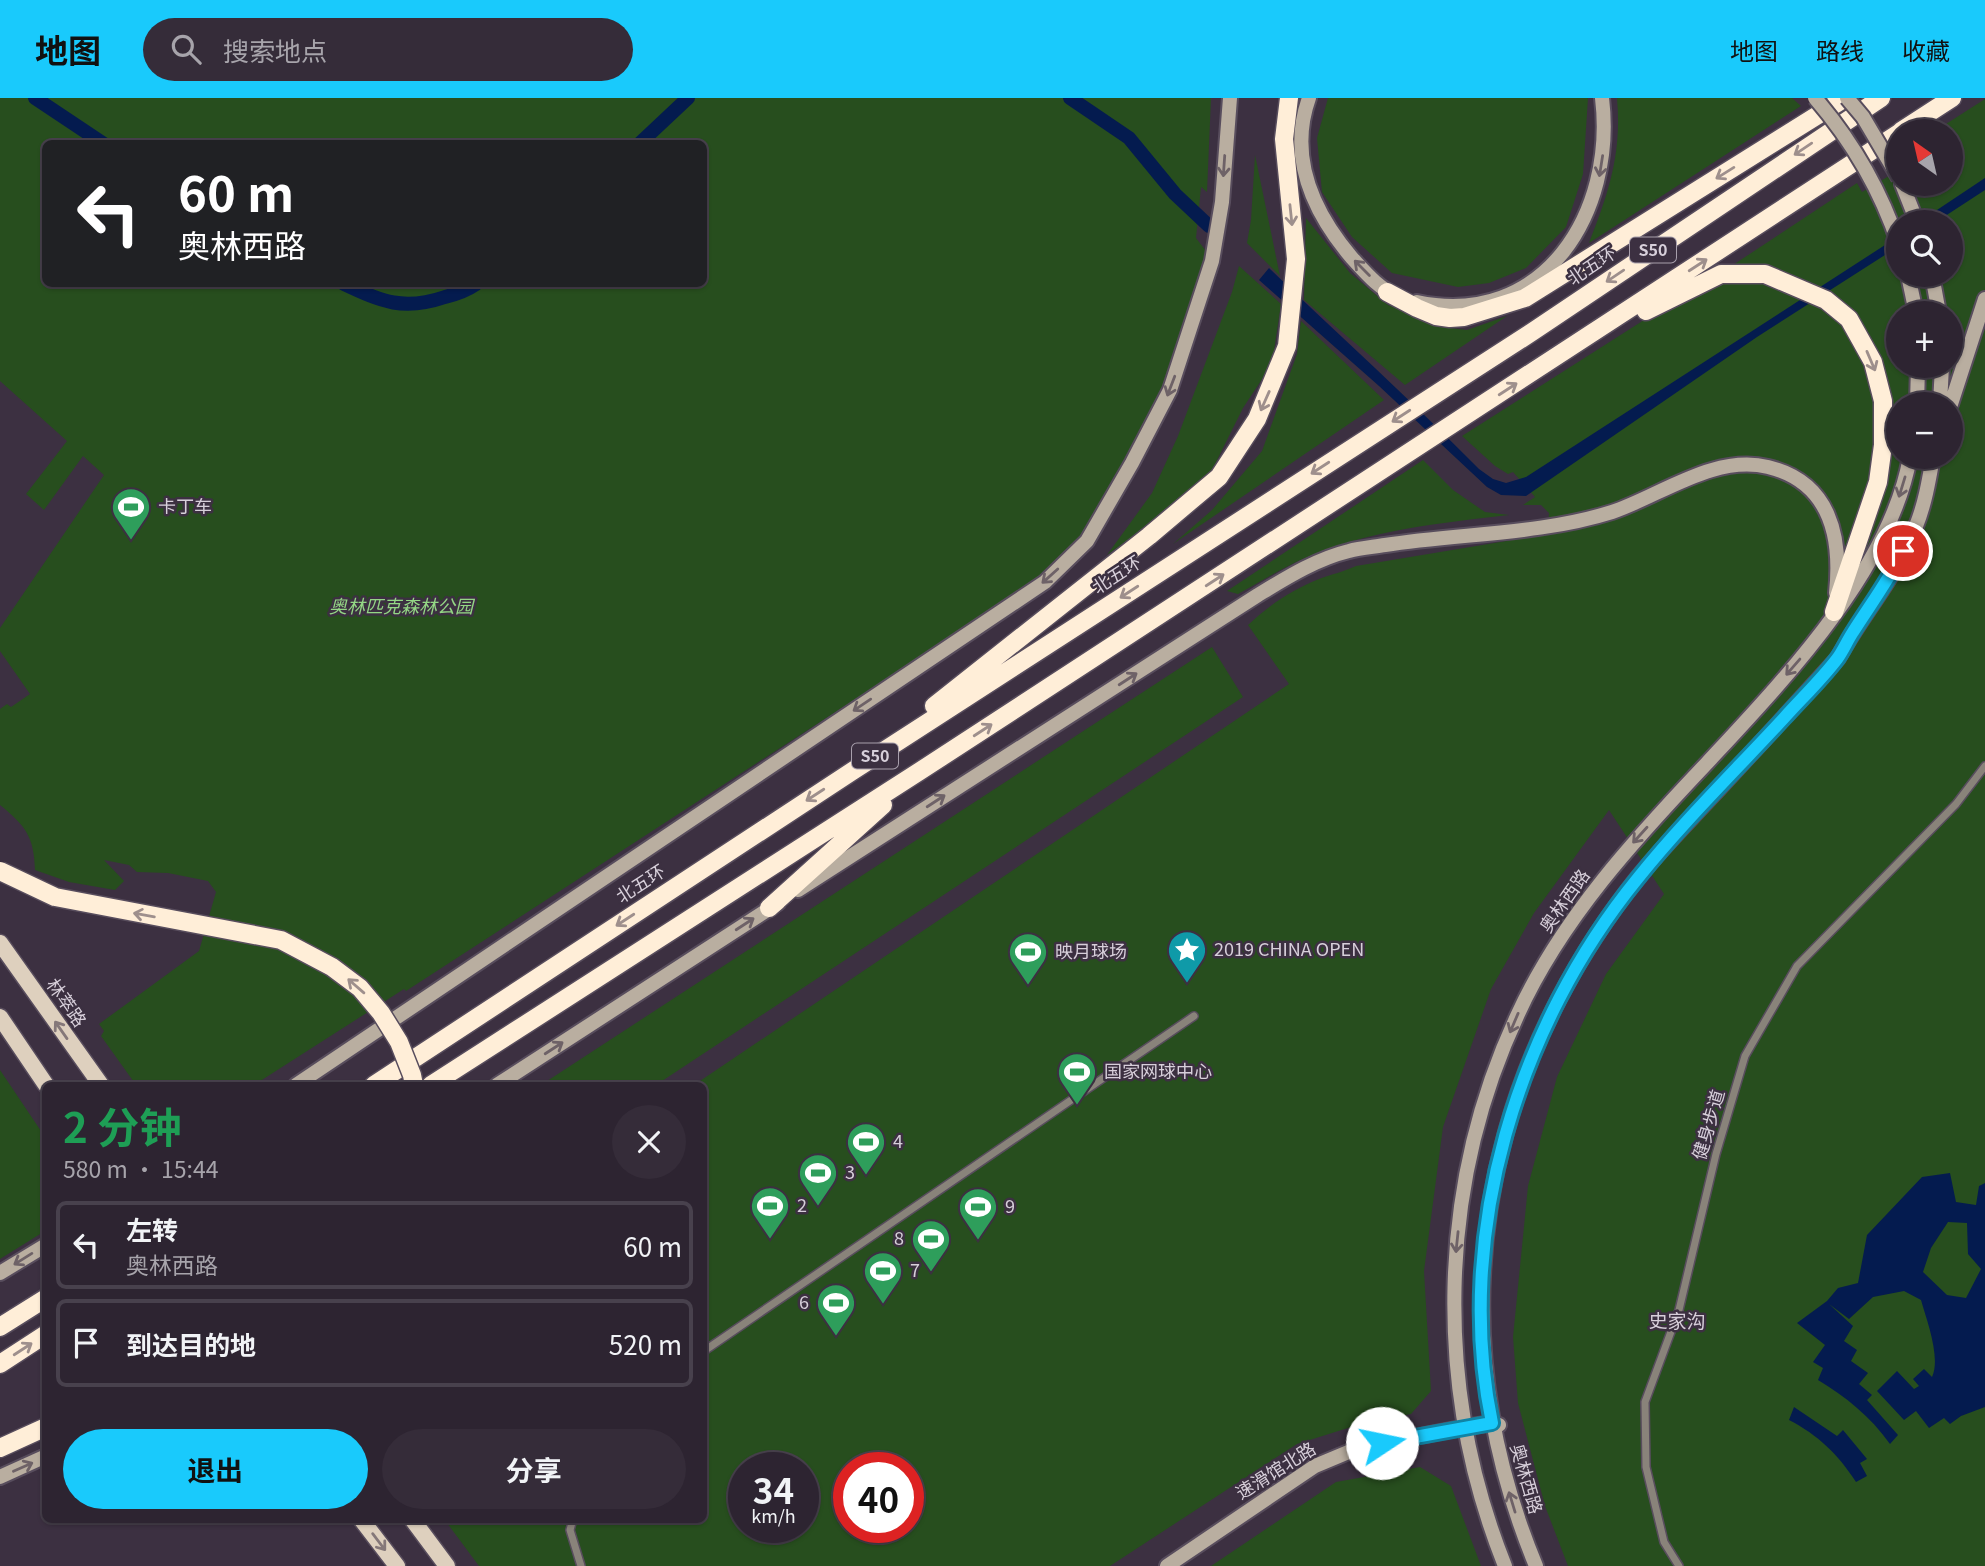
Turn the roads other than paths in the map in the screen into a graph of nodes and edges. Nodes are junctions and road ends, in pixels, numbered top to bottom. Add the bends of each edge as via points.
1 (1230, 98) edge
2 (1289, 98) edge
3 (1309, 98) edge
4 (1602, 98) edge
5 (1815, 98) edge
6 (1846, 98) edge
7 (1881, 98) edge
8 (1952, 98) edge
9 (1920, 119) edge
10 (1886, 141) edge
11 (1886, 156) edge
12 (1886, 214) edge
13 (1387, 292) junction
14 (1985, 299) edge
15 (1573, 347) junction
16 (1955, 392) edge
17 (1907, 469) edge
18 (1932, 469) edge
19 (1835, 612) junction
20 (1985, 766) edge
21 (920, 771) junction
22 (850, 772) junction
23 (0, 871) edge
24 (769, 908) junction
25 (0, 943) edge
26 (1194, 1016) dead end
27 (0, 1017) edge
28 (45, 1082) edge
29 (99, 1082) edge
30 (300, 1082) edge
31 (379, 1082) edge
32 (413, 1082) edge
33 (436, 1082) edge
34 (502, 1082) edge
35 (42, 1247) edge
36 (0, 1273) edge
37 (42, 1301) edge
38 (0, 1327) edge
39 (42, 1337) edge
40 (707, 1349) edge
41 (0, 1364) edge
42 (1496, 1424) junction
43 (1466, 1427) junction
44 (42, 1429) edge
45 (0, 1448) edge
46 (42, 1458) edge
47 (0, 1477) edge
48 (364, 1523) edge
49 (415, 1523) edge
50 (571, 1523) edge
51 (397, 1566) edge
52 (447, 1566) edge
53 (582, 1566) edge
54 (1167, 1566) edge
55 (1505, 1566) edge
56 (1536, 1566) edge
57 (1679, 1566) edge

1 -> 30 main road via 1212,261 1170,390 1087,541 1045,582
2 -> 22 highway via 1284,139 1296,259 1288,338 1257,419 1219,477
13 -> 3 main road via 1340,244 1308,190 1301,159 1302,117
4 -> 13 main road via 1603,157 1593,197 1580,229 1543,274 1514,291 1458,306 1438,306
5 - 12 main road, bridge via 1869,175
6 - 11 main road, bridge
6 -> 13 highway via 1525,298 1450,318
7 -> 22 highway, 北五环 / S50
8 - 9 highway, S50
15 -> 10 highway, S50
14 - 16 main road
15 -> 19 highway via 1721,274 1765,274 1826,300 1849,319 1873,362 1883,401 1883,445 1878,482
21 -> 15 highway, S50
17 -> 19 main road, 奥林西路 via 1874,554
18 - 42 main road, 奥林西路 via 1916,528 1838,658 1636,880 1578,964 1542,1030 1500,1149 1488,1222 1482,1288 1483,1358
24 -> 19 main road via 1258,595 1349,550 1571,523 1647,499 1724,467 1766,466 1800,480 1825,506 1837,547
19 -> 43 main road, 奥林西路 via 1801,659 1604,877 1518,1013 1479,1114 1457,1237 1454,1331
20 - 57 street, 健身步道 via 1956,804 1797,966 1745,1056 1679,1310 1645,1402 1646,1466 1664,1542
21 - 24 highway
21 - 33 highway, S50
22 -> 31 highway, 北五环 / S50
32 -> 23 highway, bridge via 399,1042 360,988 281,940 55,897
34 -> 24 main road
29 -> 25 main road, 林萃路
26 - 40 street
27 - 28 main road
35 -> 36 main road
37 - 38 highway
41 -> 39 highway
42 - 43 main road, 速滑馆北路
56 -> 42 main road, 奥林西路 via 1506,1482
43 - 54 main road, 速滑馆北路 via 1357,1448 1315,1466
43 - 55 main road, 奥林西路 via 1479,1488
44 - 45 highway
47 -> 46 main road
48 -> 51 main road
49 - 52 main road
50 - 53 street

